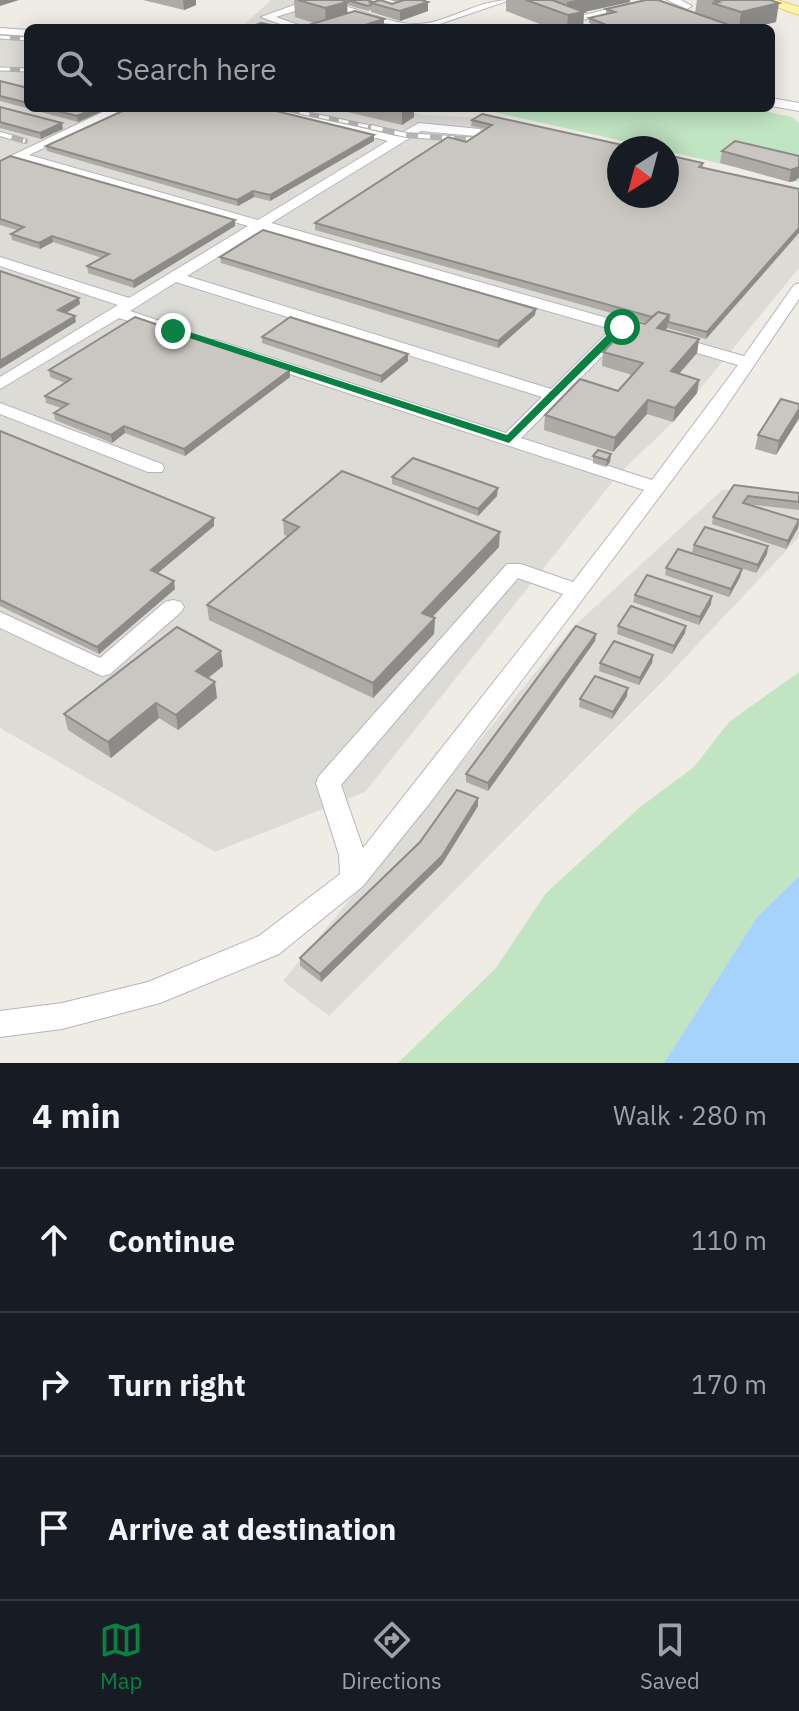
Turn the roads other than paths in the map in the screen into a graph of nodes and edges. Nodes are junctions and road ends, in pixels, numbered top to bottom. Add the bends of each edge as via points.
1 (320, 0) edge
2 (672, 0) edge
3 (764, 0) edge
4 (782, 0) edge
5 (511, 1) edge
6 (450, 3) dead end
7 (632, 6) edge
8 (687, 6) edge
9 (799, 8) edge
10 (439, 11) dead end
11 (460, 15) junction
12 (552, 16) edge
13 (565, 21) junction
14 (289, 24) edge
15 (401, 24) edge
16 (432, 24) edge
17 (573, 24) edge
18 (0, 31) edge
19 (24, 33) edge
20 (775, 103) edge
21 (799, 107) edge
22 (112, 112) edge
23 (283, 112) edge
24 (52, 121) edge
25 (78, 128) junction
26 (476, 132) edge
27 (399, 140) junction
28 (17, 156) junction
29 (0, 164) edge
30 (260, 225) junction
31 (0, 261) edge
32 (175, 277) junction
33 (799, 288) edge
34 (124, 308) junction
35 (622, 327) junction
36 (746, 362) junction
37 (0, 384) edge
38 (553, 395) junction
39 (0, 408) edge
40 (509, 440) junction
41 (155, 468) dead end
42 (655, 487) junction
43 (576, 591) junction
44 (173, 607) dead end
45 (0, 619) edge
46 (354, 878) junction
47 (0, 1024) edge

1 - 14 street via 266,17
1 - 15 street
2 - 8 street
3 - 9 main road
4 - 9 main road
5 - 11 street
6 - 11 street
7 - 13 street
10 - 11 street
11 - 16 street
12 - 13 street
13 - 17 street
18 - 19 street
20 - 21 street
22 - 25 street
23 - 27 street
24 - 25 street
25 - 28 street
26 - 27 street via 419,127
27 - 30 street
28 - 29 street
28 - 30 street
30 - 32 street
30 - 35 street
31 - 34 street
32 - 34 street
32 - 38 street
33 - 36 street
34 - 37 street
34 - 40 street via 180,333
35 - 36 street
35 - 38 street
36 - 42 street
38 - 40 street
39 - 41 street
40 - 42 street
42 - 43 street
43 - 46 street
43 - 46 street via 514,569 328,783 352,855
44 - 45 street via 102,668
46 - 47 street via 269,945 230,962 150,994 62,1016

